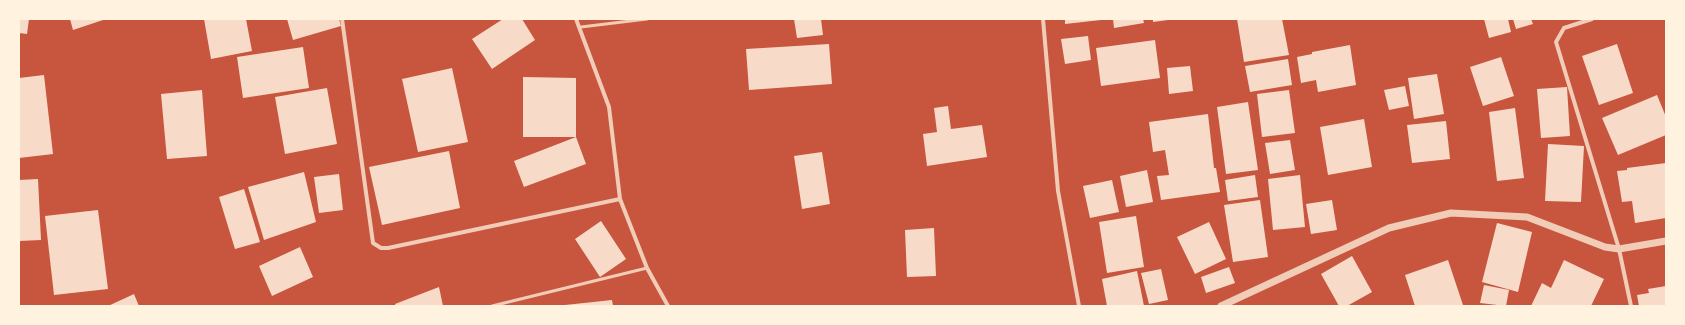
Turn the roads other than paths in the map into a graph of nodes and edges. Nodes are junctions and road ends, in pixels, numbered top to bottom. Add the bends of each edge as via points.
1 (342, 19) edge
2 (576, 19) edge
3 (647, 19) edge
4 (1043, 19) edge
5 (1592, 19) edge
6 (581, 27) junction
7 (620, 199) junction
8 (1666, 241) edge
9 (1619, 249) junction
10 (647, 268) junction
11 (492, 306) edge
12 (668, 306) edge
13 (1079, 306) edge
14 (1221, 306) edge
15 (1630, 306) edge

1 - 7 street via 373,243 380,248
2 - 6 street
3 - 6 lane
4 - 13 street via 1058,191
5 - 9 street via 1564,28 1556,42
6 - 7 street via 609,107
7 - 10 street
8 - 9 street
9 - 14 street via 1605,247 1527,217 1451,213 1389,228
9 - 15 street
10 - 11 lane
10 - 12 street

